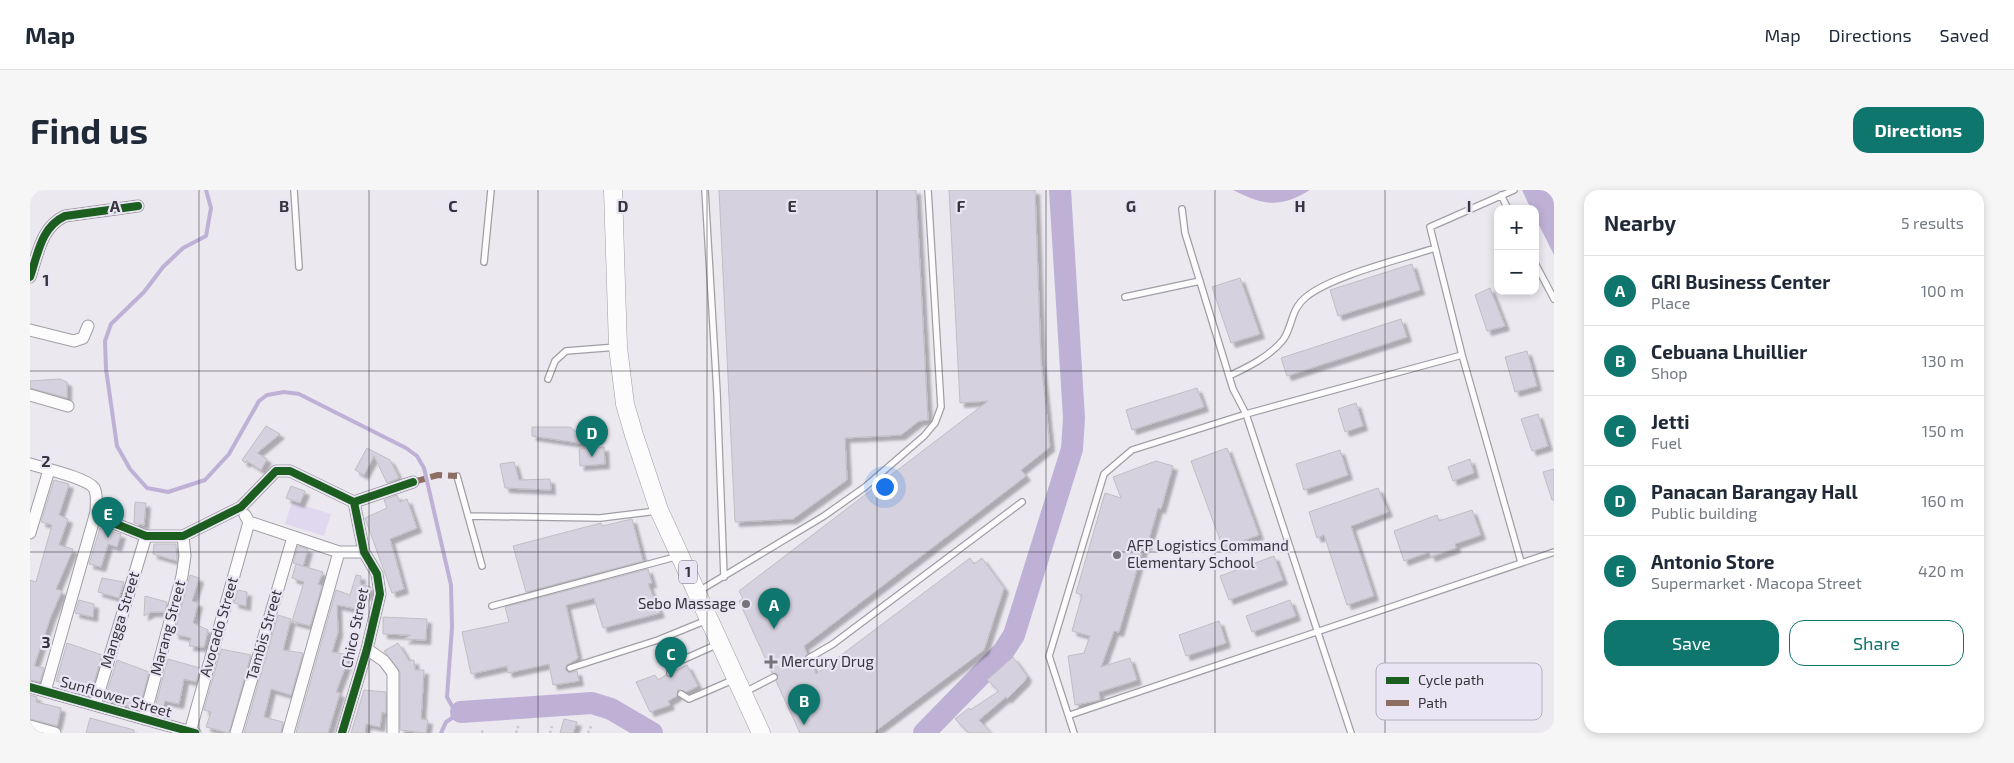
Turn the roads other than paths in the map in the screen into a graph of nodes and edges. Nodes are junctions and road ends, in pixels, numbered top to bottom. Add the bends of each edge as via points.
1 (294, 190) edge
2 (491, 190) edge
3 (612, 190) edge
4 (705, 190) edge
5 (928, 190) edge
6 (1514, 190) edge
7 (1501, 195) junction
8 (1506, 205) edge
9 (138, 206) dead end
10 (1182, 209) dead end
11 (1435, 248) junction
12 (484, 262) dead end
13 (299, 267) dead end
14 (1539, 271) edge
15 (30, 277) edge
16 (1200, 281) junction
17 (1126, 297) dead end
18 (1554, 299) edge
19 (88, 326) dead end
20 (30, 330) edge
21 (618, 347) junction
22 (1462, 355) junction
23 (1229, 376) junction
24 (548, 379) dead end
25 (30, 395) edge
26 (68, 406) dead end
27 (1246, 414) junction
28 (30, 464) edge
29 (49, 470) junction
30 (457, 476) dead end
31 (412, 482) dead end
32 (354, 502) junction
33 (1022, 502) dead end
34 (241, 507) junction
35 (659, 510) junction
36 (96, 512) junction
37 (468, 516) junction
38 (32, 521) edge
39 (249, 522) junction
40 (30, 533) edge
41 (146, 536) junction
42 (184, 536) junction
43 (293, 537) junction
44 (339, 552) junction
45 (364, 552) junction
46 (1554, 552) edge
47 (680, 556) junction
48 (1521, 562) junction
49 (482, 566) dead end
50 (724, 577) junction
51 (697, 592) junction
52 (492, 606) dead end
53 (709, 619) junction
54 (1317, 630) junction
55 (720, 643) junction
56 (367, 649) junction
57 (809, 658) dead end
58 (570, 668) dead end
59 (670, 673) dead end
60 (774, 677) dead end
61 (30, 686) edge
62 (740, 686) junction
63 (45, 691) junction
64 (680, 694) dead end
65 (94, 705) junction
66 (1070, 715) junction
67 (144, 719) junction
68 (30, 726) edge
69 (192, 732) edge
70 (55, 733) edge
71 (236, 733) edge
72 (288, 733) edge
73 (342, 733) edge
74 (392, 733) edge
75 (761, 733) edge
76 (1074, 733) edge
77 (1351, 733) edge

1 - 13 lane
2 - 12 lane
3 - 21 highway, 1
4 - 50 lane via 718,403
5 - 50 lane via 941,407 935,423 865,487
6 - 7 lane
7 - 8 lane
7 - 11 lane via 1430,227
9 - 15 street via 56,220 43,236
10 - 16 lane via 1183,224
11 - 22 lane
11 - 23 lane via 1326,285 1306,297 1292,312 1283,339 1260,360
14 - 18 lane
16 - 17 lane
16 - 23 lane
19 - 20 street via 83,338 74,341
21 - 24 lane via 566,352 555,361
21 - 35 highway, 1 via 625,404
22 - 27 lane
22 - 48 lane
23 - 27 lane
25 - 26 street
27 - 54 lane
27 - 66 lane via 1132,450 1104,474 1049,656
28 - 29 street
29 - 36 street via 91,485 95,492
29 - 38 street
30 - 37 lane
31 - 32 street
32 - 34 street via 282,470 270,476
32 - 45 street, Chico Street
33 - 57 lane via 833,644
34 - 39 street
34 - 42 street
35 - 37 lane via 600,518
35 - 47 highway, 1
36 - 41 street
36 - 63 street
37 - 49 lane
38 - 40 street
39 - 43 street
39 - 69 street, Avocado Street
41 - 42 street
41 - 65 street, Mangga Street
42 - 67 street, Marang Street via 182,576
43 - 44 street
43 - 71 street, Tambis Street
44 - 45 street
44 - 72 street
45 - 56 street, Chico Street via 377,574 380,594
46 - 48 lane
47 - 51 highway, 1
47 - 52 lane
48 - 54 lane
50 - 51 lane
51 - 53 highway, 1
53 - 55 highway, 1
53 - 58 lane via 658,640
54 - 66 lane
54 - 77 lane
55 - 59 lane via 671,666
55 - 62 highway, 1
56 - 73 street, Chico Street
56 - 74 street via 384,661 393,673
60 - 62 lane
61 - 63 street, Sunflower Street
62 - 64 lane via 689,699
62 - 75 highway, 1
63 - 65 street, Sunflower Street
65 - 67 street, Sunflower Street
66 - 76 lane
67 - 69 street, Sunflower Street
68 - 70 street

